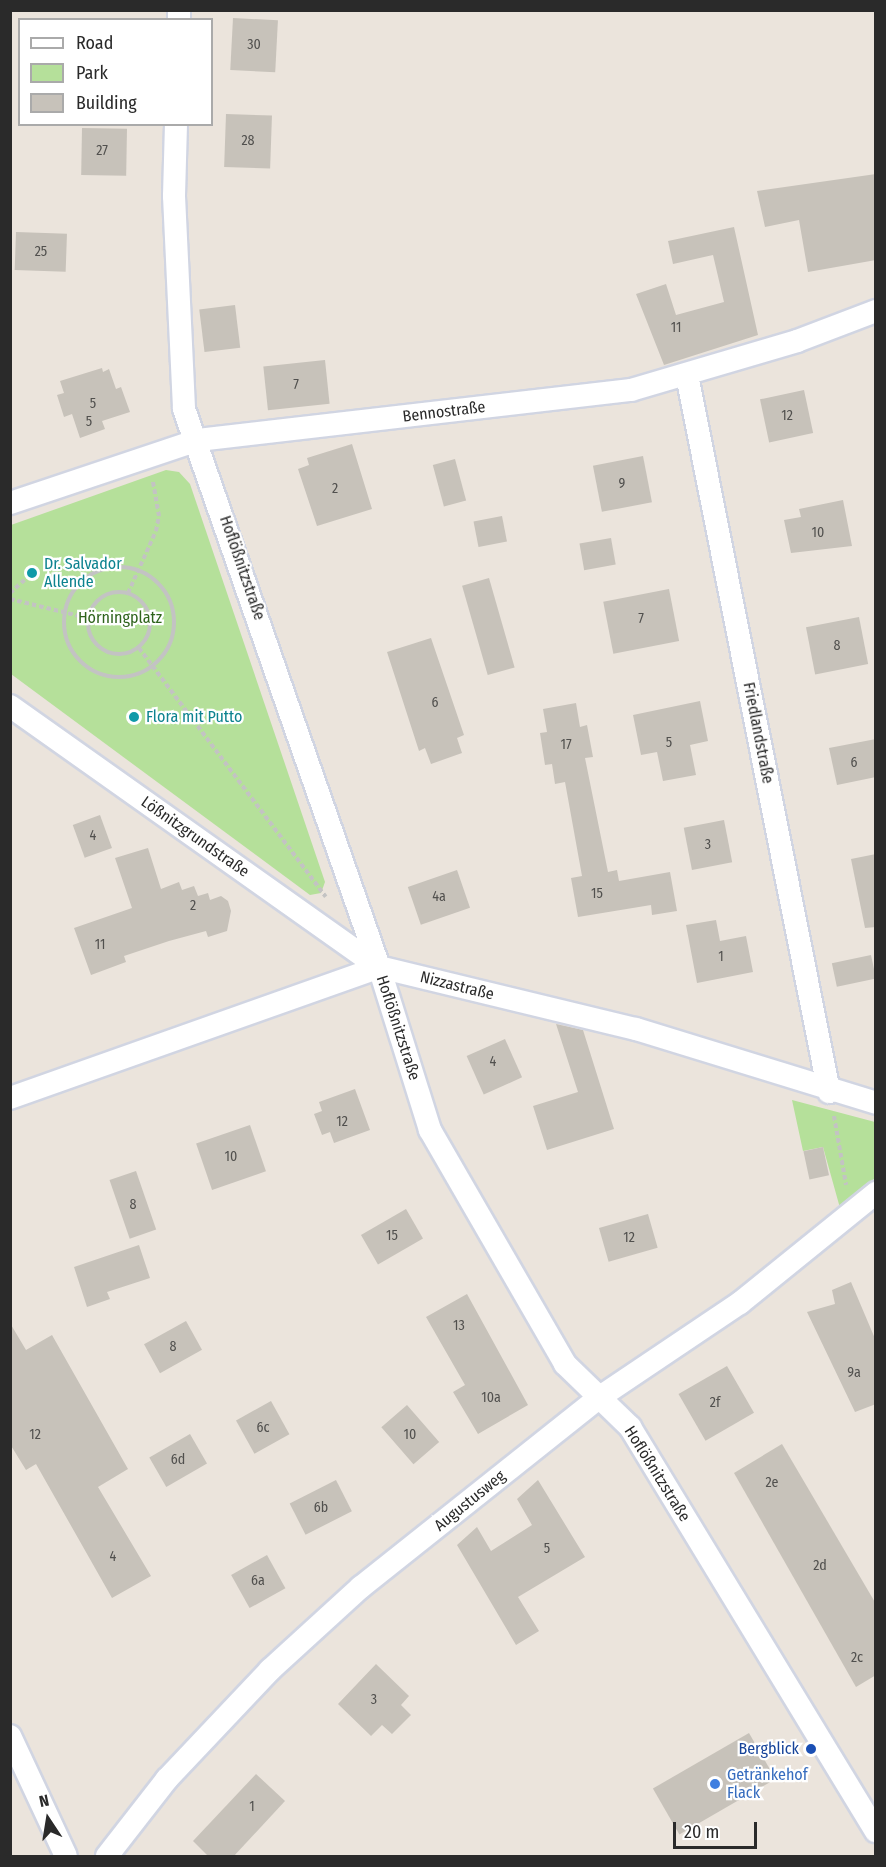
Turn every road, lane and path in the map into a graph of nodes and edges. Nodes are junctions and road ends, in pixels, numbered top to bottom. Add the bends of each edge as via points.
1 (176, 126) edge
2 (876, 311) edge
3 (687, 375) junction
4 (198, 440) junction
5 (153, 475) dead end
6 (10, 503) edge
7 (139, 570) junction
8 (29, 576) dead end
9 (10, 593) edge
10 (128, 593) junction
11 (10, 599) edge
12 (64, 612) junction
13 (88, 618) junction
14 (140, 648) junction
15 (154, 667) junction
16 (10, 706) edge
17 (329, 902) dead end
18 (379, 967) junction
19 (829, 1092) junction
20 (10, 1098) edge
21 (876, 1103) edge
22 (832, 1123) dead end
23 (876, 1193) edge
24 (852, 1212) junction
25 (597, 1399) junction
26 (10, 1736) edge
27 (876, 1831) edge
28 (66, 1857) edge
29 (107, 1857) edge

1 - 4 street, Hoflößnitzstraße via 174,196 184,409
2 - 3 street, Bennostraße
3 - 4 street, Bennostraße via 631,390
3 - 19 street, Friedlandstraße
4 - 6 street, Bennostraße
4 - 18 street, Hoflößnitzstraße
5 - 7 path via 159,516
7 - 10 path
7 - 12 path via 107,568 92,574 79,584
7 - 15 path via 156,580 175,614 170,643
8 - 9 path
10 - 13 path via 102,597
10 - 14 path via 138,598 150,617 147,639
11 - 12 path
12 - 13 path
12 - 15 path via 65,635 74,655 97,673 126,678
13 - 14 path via 88,629 99,648 119,655
14 - 15 path
15 - 17 path
16 - 18 street, Lößnitzgrundstraße
18 - 19 street, Nizzastraße via 636,1029
18 - 20 street
18 - 25 street, Hoflößnitzstraße via 430,1130 565,1364
19 - 21 street, Nizzastraße
22 - 24 path
23 - 24 street, Augustusweg
24 - 25 street, Augustusweg via 740,1303
25 - 27 street, Hoflößnitzstraße via 630,1427
25 - 29 street, Augustusweg via 361,1587 270,1670 167,1779
26 - 28 street

